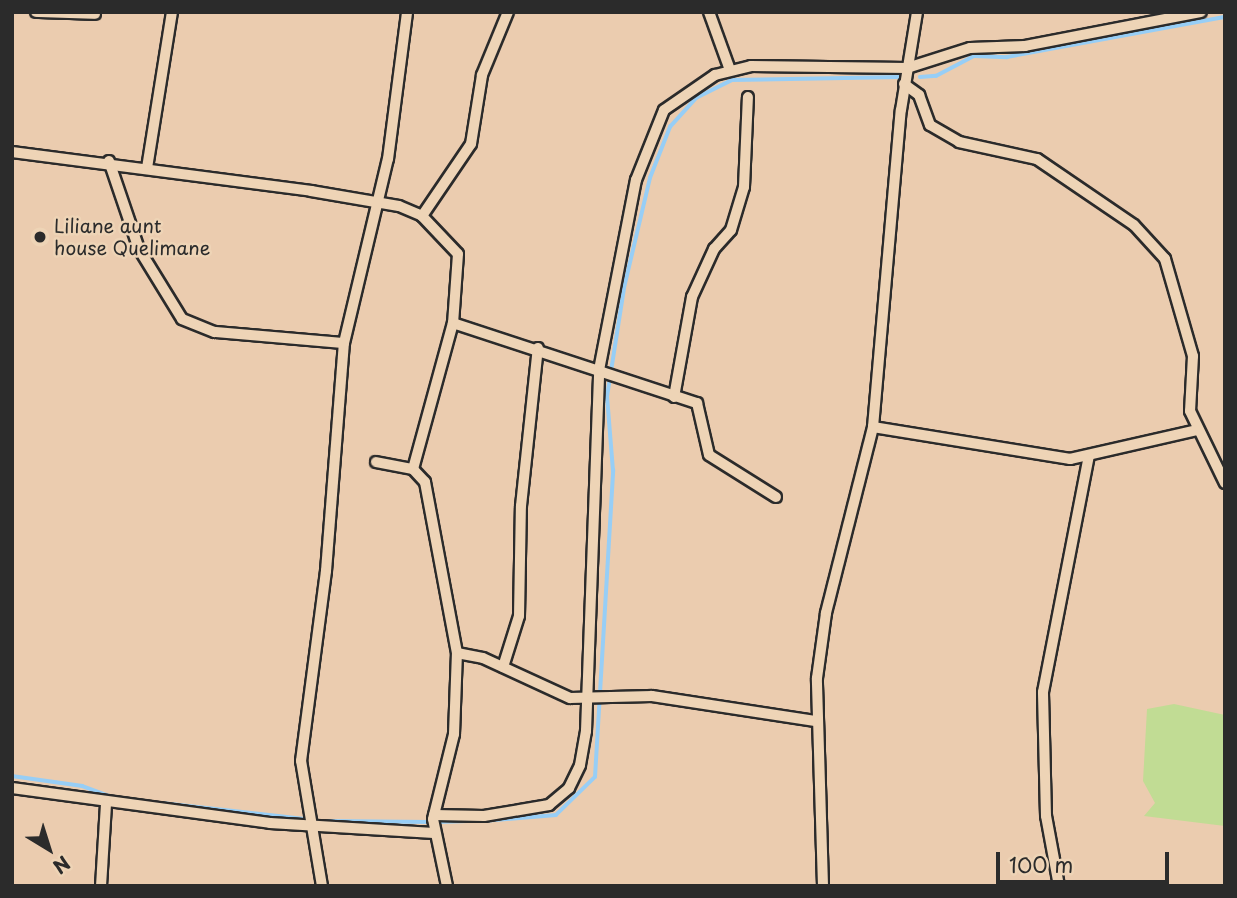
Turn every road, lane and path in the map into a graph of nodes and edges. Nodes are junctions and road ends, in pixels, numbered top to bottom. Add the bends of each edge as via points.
1 (36, 12) edge
2 (172, 12) edge
3 (407, 12) edge
4 (508, 12) edge
5 (709, 12) edge
6 (917, 12) edge
7 (1201, 12) edge
8 (95, 14) dead end
9 (907, 68) junction
10 (730, 70) junction
11 (904, 84) junction
12 (748, 97) dead end
13 (12, 152) edge
14 (109, 161) junction
15 (147, 168) junction
16 (376, 203) junction
17 (422, 216) junction
18 (453, 323) junction
19 (344, 344) junction
20 (538, 348) junction
21 (606, 372) junction
22 (674, 397) junction
23 (873, 427) junction
24 (1198, 430) junction
25 (1089, 456) junction
26 (376, 462) dead end
27 (413, 469) junction
28 (1225, 483) edge
29 (776, 497) dead end
30 (457, 653) junction
31 (503, 667) junction
32 (592, 701) junction
33 (815, 721) junction
34 (12, 788) edge
35 (106, 804) junction
36 (433, 824) junction
37 (315, 828) junction
38 (101, 886) edge
39 (322, 886) edge
40 (447, 886) edge
41 (823, 886) edge
42 (1059, 886) edge

1 - 8 street
2 - 15 street
3 - 16 street via 388,159
4 - 17 street via 482,75 471,144
5 - 10 street
6 - 9 street
7 - 9 street via 1026,46 970,48
9 - 10 street
9 - 11 street
10 - 21 street via 680,95 650,134 618,259
11 - 23 street
11 - 24 street via 914,87 935,128 959,142 1037,159 1148,237 1171,268 1186,316 1193,356 1188,392
12 - 22 street via 744,187 731,230 703,266 692,297
13 - 14 street
14 - 15 street
14 - 19 street via 139,249 182,319 215,332
15 - 16 street
16 - 17 street
16 - 19 street
17 - 18 street via 458,254
18 - 20 street
18 - 27 street
19 - 37 street via 326,571 301,761 304,803
20 - 21 street
20 - 31 street via 521,506 519,616
21 - 22 street
21 - 32 street
22 - 29 street via 701,407 704,446 722,468
23 - 25 street via 974,441 1031,457
23 - 33 street via 848,544 825,613
24 - 25 street
24 - 28 street
25 - 42 street via 1043,692 1046,816
26 - 27 street
27 - 30 street via 425,482
30 - 31 street
30 - 36 street via 454,734
31 - 32 street
32 - 33 street via 652,696
32 - 36 street via 580,765 569,788 549,805
33 - 41 street via 826,825
34 - 35 street
35 - 37 street
35 - 38 street
36 - 37 street
36 - 40 street
37 - 39 street

